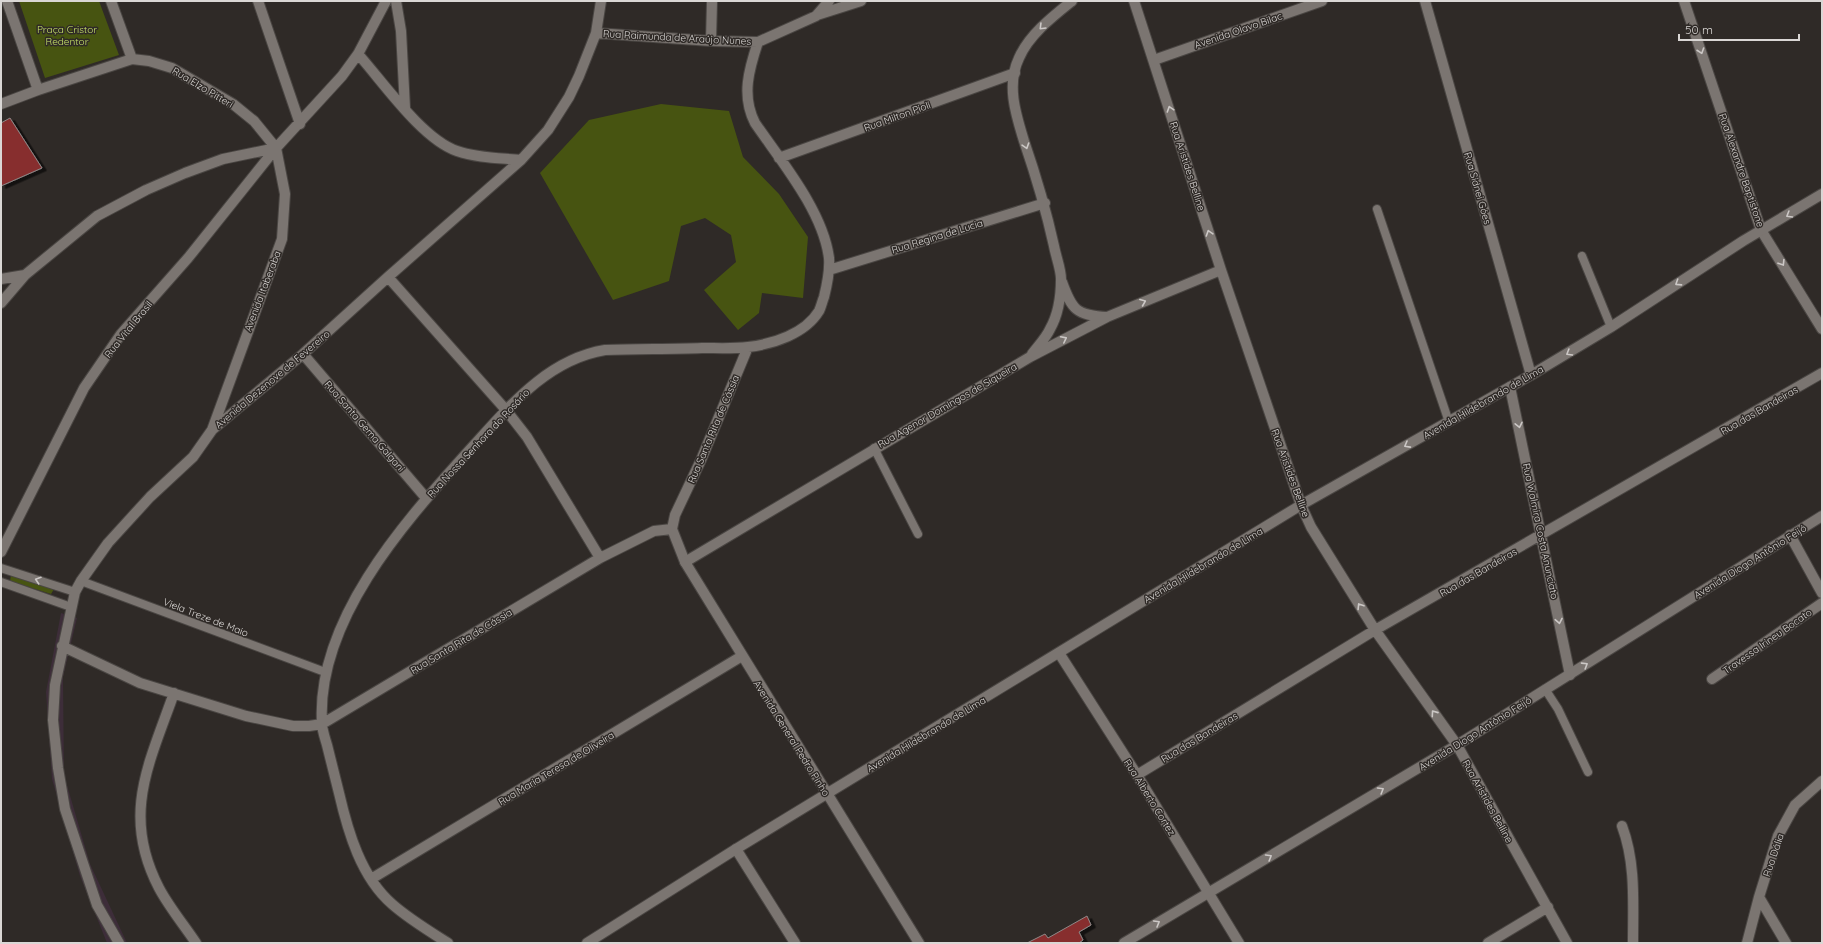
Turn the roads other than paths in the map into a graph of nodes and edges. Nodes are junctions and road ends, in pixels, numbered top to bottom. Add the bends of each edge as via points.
1 (7, 1) edge
2 (111, 1) edge
3 (258, 1) edge
4 (386, 1) edge
5 (396, 1) edge
6 (601, 1) edge
7 (712, 1) edge
8 (829, 1) edge
9 (861, 1) edge
10 (1072, 1) edge
11 (1322, 1) edge
12 (1425, 1) edge
13 (1684, 1) edge
14 (1134, 3) edge
15 (816, 16) junction
16 (596, 32) junction
17 (711, 41) junction
18 (758, 42) junction
19 (358, 54) junction
20 (132, 59) junction
21 (1154, 60) junction
22 (1015, 73) junction
23 (38, 90) junction
24 (1, 104) edge
25 (405, 108) junction
26 (300, 124) junction
27 (276, 148) junction
28 (779, 158) junction
29 (521, 160) junction
30 (1822, 194) edge
31 (1044, 203) junction
32 (1377, 209) dead end
33 (1761, 230) junction
34 (1582, 256) dead end
35 (829, 270) junction
36 (1221, 270) junction
37 (25, 275) junction
38 (388, 277) junction
39 (1, 278) edge
40 (1061, 278) junction
41 (1, 303) edge
42 (1107, 317) junction
43 (1611, 327) junction
44 (1822, 329) edge
45 (748, 347) junction
46 (303, 354) junction
47 (1030, 357) junction
48 (1822, 373) edge
49 (1531, 376) junction
50 (1510, 387) junction
51 (506, 410) junction
52 (1449, 422) junction
53 (212, 430) junction
54 (874, 448) junction
55 (426, 498) junction
56 (1301, 505) junction
57 (1822, 516) edge
58 (672, 529) junction
59 (918, 534) dead end
60 (1542, 535) junction
61 (1790, 536) junction
62 (1, 552) edge
63 (600, 558) junction
64 (685, 562) junction
65 (1, 568) edge
66 (81, 581) junction
67 (1, 582) edge
68 (75, 592) junction
69 (1822, 593) edge
70 (1822, 603) edge
71 (71, 607) junction
72 (1375, 630) junction
73 (62, 646) junction
74 (1059, 653) junction
75 (742, 656) junction
76 (325, 672) junction
77 (1570, 675) junction
78 (1712, 679) dead end
79 (1545, 689) junction
80 (174, 693) junction
81 (322, 724) junction
82 (1457, 745) junction
83 (1588, 772) dead end
84 (1137, 775) junction
85 (1822, 781) edge
86 (827, 794) junction
87 (1622, 826) dead end
88 (736, 849) junction
89 (371, 880) junction
90 (1209, 893) junction
91 (1759, 897) junction
92 (1548, 907) junction
93 (119, 943) edge
94 (196, 943) edge
95 (448, 943) edge
96 (587, 943) edge
97 (795, 943) edge
98 (919, 943) edge
99 (1124, 943) edge
100 (1239, 943) edge
101 (1488, 943) edge
102 (1567, 943) edge
103 (1633, 943) edge
104 (1747, 943) edge
105 (1786, 943) edge

1 - 23 street
2 - 20 street
3 - 26 street
4 - 19 street, Rua Vital Brasil
5 - 25 street via 401,31
6 - 16 street, Avenida Dezenove de Fevereiro
7 - 17 street
8 - 15 street
9 - 15 street
10 -> 22 street via 1034,36 1018,59
11 - 21 street, Avenida Olavo Bilac
12 - 49 street, Rua Sidnei Góes
13 -> 33 street, Rua Alexandre Baptistone
14 - 21 street, Rua Aristides Belline
15 - 18 street
16 - 17 street, Rua Raimunda de Araújo Nunes
16 - 29 street, Avenida Dezenove de Fevereiro via 569,97 548,130
17 - 18 street, Rua Raimunda de Araújo Nunes
18 - 28 street, Rua Nossa Senhora do Rosário via 751,63 747,99 750,114
19 - 25 street
19 - 26 street, Rua Vital Brasil
20 - 23 street, Rua Elzo Pitteri
20 - 27 street, Rua Elzo Pitteri via 172,68 233,104 254,121
36 -> 21 street, Rua Aristides Belline
22 - 28 street, Rua Milton Pioli
22 -> 31 street via 1014,104
23 - 24 street, Rua Elzo Pitteri
25 - 29 street via 430,135 445,146 472,155
26 - 27 street, Rua Vital Brasil
27 - 37 street via 223,159 146,190 97,216
27 - 53 street, Avenida Itaberaba via 285,194 282,239
27 - 62 street, Rua Vital Brasil via 188,258 121,334 84,388
28 - 35 street, Rua Nossa Senhora do Rosário via 813,212 829,258
29 - 38 street, Avenida Dezenove de Fevereiro
30 -> 33 street, Avenida Hildebrando de Lima
31 - 35 street, Rua Regina de Lucia
31 - 40 street
32 - 52 lane
33 -> 43 street, Avenida Hildebrando de Lima
33 -> 44 street, Rua Alexandre Baptistone
34 - 43 lane
35 - 45 street, Rua Nossa Senhora do Rosário via 820,310 806,327 786,338
42 -> 36 street, Rua Agenor Domingos de Siqueira
36 - 56 street, Rua Aristides Belline
37 - 39 street
37 - 41 street
38 - 46 street, Avenida Dezenove de Fevereiro
38 - 51 street
40 - 42 street via 1071,305 1076,311 1084,315
40 - 47 street via 1058,305 1050,330
47 -> 42 street, Rua Agenor Domingos de Siqueira
43 -> 49 street, Avenida Hildebrando de Lima
45 - 51 street, Rua Nossa Senhora do Rosário via 593,352 543,376
45 - 58 street, Rua Santa Rita de Cássia via 675,515
46 - 53 street, Avenida Dezenove de Fevereiro
46 - 55 street, Rua Santa Gema Galgani
47 - 54 street, Rua Agenor Domingos de Siqueira
48 - 60 street, Rua das Bandeiras
49 - 50 street, Avenida Hildebrando de Lima
50 - 52 street, Avenida Hildebrando de Lima
50 -> 60 street, Rua Walmira Costa Anunciato
51 - 55 street, Rua Nossa Senhora do Rosário
51 - 63 street via 527,437
52 -> 56 street, Avenida Hildebrando de Lima
53 - 66 street, Avenida Dezenove de Fevereiro via 193,457 150,497 108,543
54 - 59 lane
54 - 64 street, Rua Agenor Domingos de Siqueira
55 - 76 street, Rua Nossa Senhora do Rosário via 371,570 343,622
72 -> 56 street, Rua Aristides Belline via 1311,527
56 - 74 street, Avenida Hildebrando de Lima
57 - 61 street, Avenida Diogo Antônio Feijó
58 - 63 street, Rua Santa Rita de Cássia via 654,531
58 - 64 street, Avenida General Pedro Pinho
60 - 72 street, Rua das Bandeiras
60 -> 77 street, Rua Walmira Costa Anunciato
61 - 69 street
77 -> 61 street, Avenida Diogo Antônio Feijó
63 - 81 street, Rua Santa Rita de Cássia
64 - 75 street, Avenida General Pedro Pinho
68 -> 65 lane
66 - 68 street, Avenida Dezenove de Fevereiro
66 - 76 lane, Viela Treze de Maio
67 - 71 lane
68 - 71 street, Avenida Dezenove de Fevereiro
70 - 78 street, Travessa Irineu Bocato
71 - 73 street, Avenida Dezenove de Fevereiro
82 -> 72 street, Rua Aristides Belline
72 - 84 street, Rua das Bandeiras
73 - 80 street, Rua Santa Rita de Cássia via 140,683
73 - 93 street, Avenida Dezenove de Fevereiro via 55,685 53,720 58,768 66,808 95,898
74 - 84 street, Rua Alberto Cortez
74 - 86 street, Avenida Hildebrando de Lima
75 - 86 street, Avenida General Pedro Pinho
75 - 89 street, Rua Maria Teresa de Oliveira
76 - 81 street, Rua Nossa Senhora do Rosário
77 - 79 street, Avenida Diogo Antônio Feijó
79 - 82 street, Avenida Diogo Antônio Feijó
79 - 83 lane via 1558,709
80 - 81 street, Rua Santa Rita de Cássia via 246,716 293,726
80 - 94 street via 141,790 139,825 144,852 159,888
81 - 89 street, Rua Nossa Senhora do Rosário via 347,827
90 -> 82 street, Avenida Diogo Antônio Feijó
82 - 92 street, Rua Aristides Belline
84 - 90 street, Rua Alberto Cortez
85 - 91 street, Rua Dália via 1795,805 1778,836
86 - 88 street, Avenida Hildebrando de Lima
86 - 98 street, Avenida General Pedro Pinho
87 - 103 street via 1628,840 1632,865
88 - 96 street, Avenida Hildebrando de Lima
88 - 97 street
89 - 95 street, Rua Nossa Senhora do Rosário via 391,903
99 -> 90 street, Avenida Diogo Antônio Feijó
90 - 100 street, Rua Alberto Cortez
91 - 104 street, Rua Dália
91 - 105 street
92 - 101 street
92 - 102 street, Rua Aristides Belline

